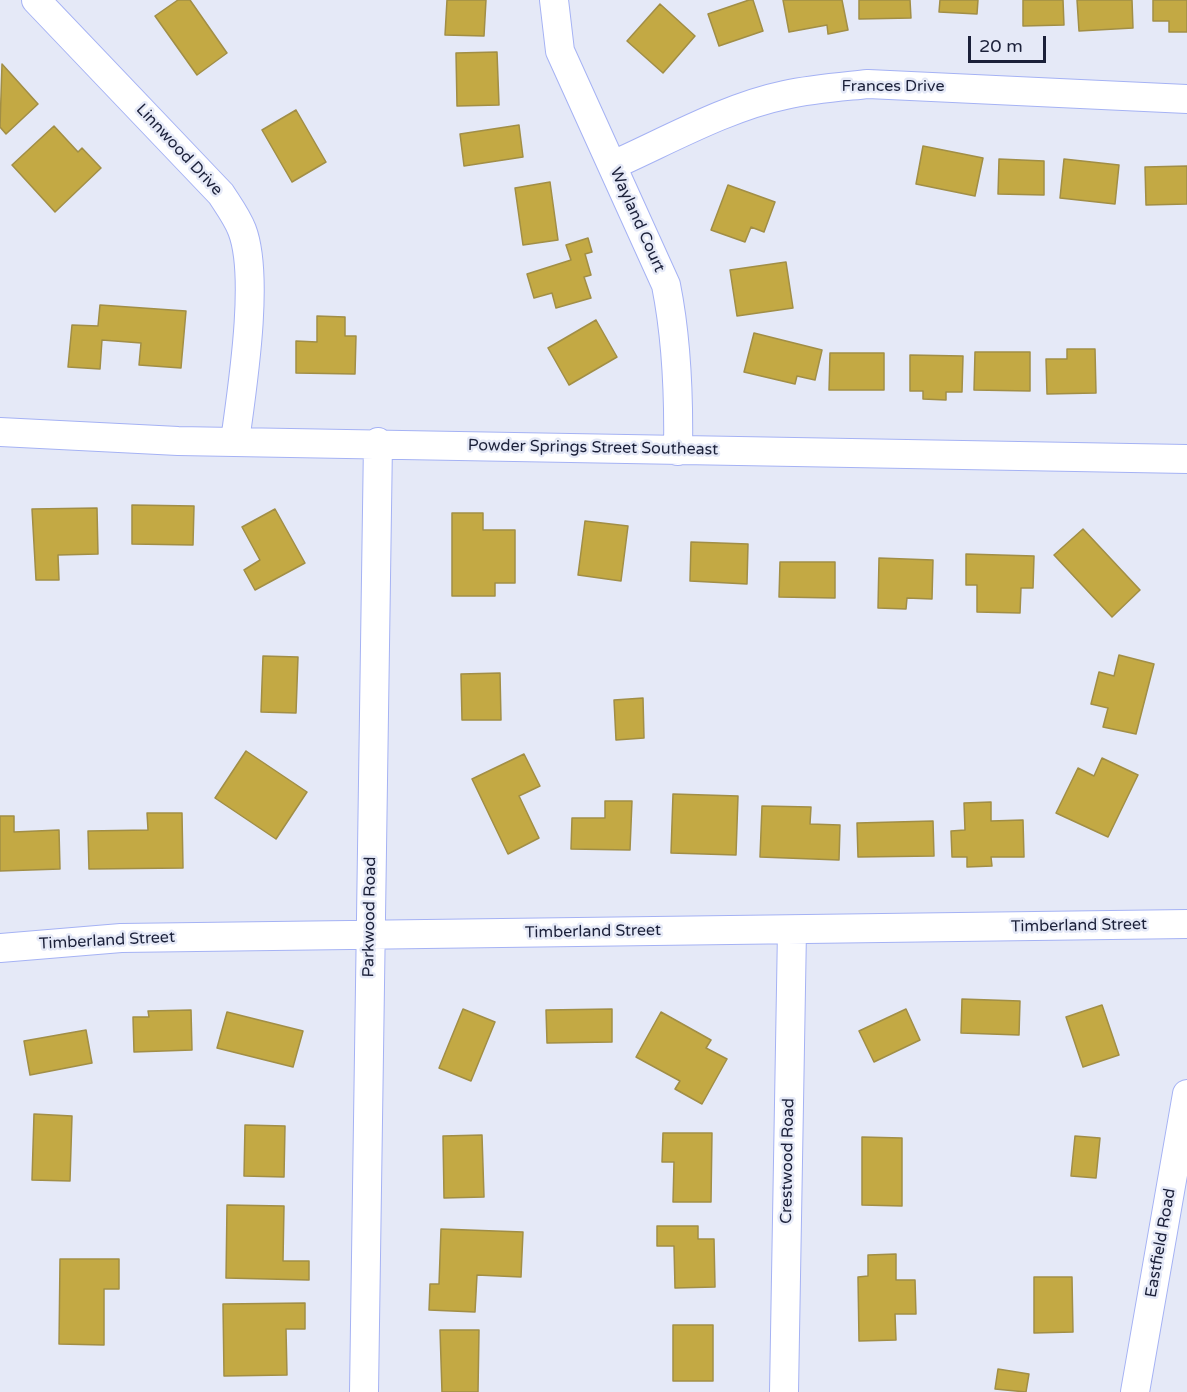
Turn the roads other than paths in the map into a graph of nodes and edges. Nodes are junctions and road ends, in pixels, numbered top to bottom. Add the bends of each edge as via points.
1 (36, 0) edge
2 (554, 0) edge
3 (1187, 99) edge
4 (613, 165) junction
5 (0, 432) edge
6 (235, 441) junction
7 (378, 442) junction
8 (678, 451) junction
9 (1187, 459) edge
10 (1187, 924) edge
11 (792, 930) junction
12 (369, 934) junction
13 (0, 948) edge
14 (1187, 1094) edge
15 (364, 1392) edge
16 (784, 1392) edge
17 (1135, 1392) edge

1 - 6 street, Linnwood Drive via 221,194 242,231 249,272 249,313
2 - 4 street, Wayland Court via 560,51
3 - 4 street, Frances Drive via 879,85 825,88 744,107
4 - 8 street, Wayland Court via 666,285 674,322
5 - 6 street, Powder Springs Street Southeast
6 - 7 street, Powder Springs Street Southeast
7 - 8 street, Powder Springs Street Southeast
7 - 12 street, Parkwood Road
8 - 9 street, Powder Springs Street Southeast
10 - 11 street, Timberland Street
11 - 12 street, Timberland Street
11 - 16 street, Crestwood Road
12 - 13 street, Timberland Street via 121,938
12 - 15 street, Parkwood Road
14 - 17 street, Eastfield Road

